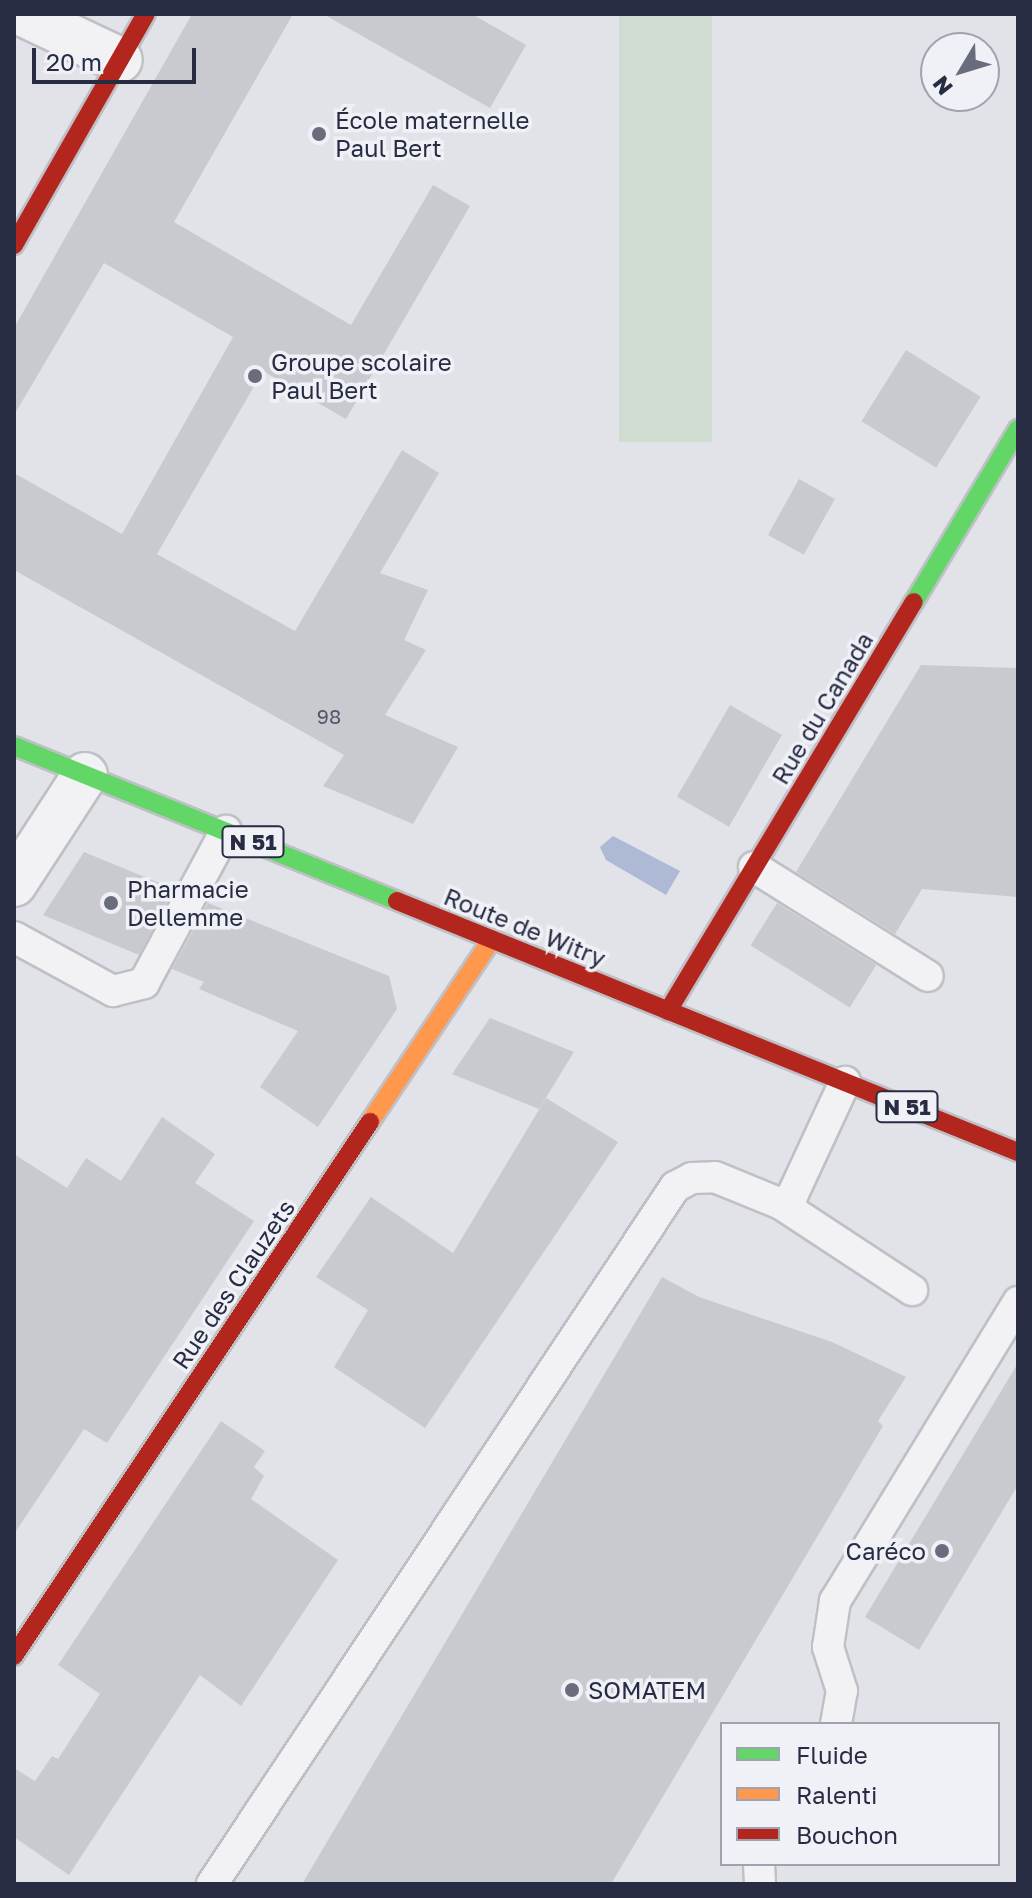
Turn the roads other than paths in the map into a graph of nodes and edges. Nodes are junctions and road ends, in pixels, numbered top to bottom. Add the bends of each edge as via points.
1 (23, 14) edge
2 (146, 14) edge
3 (120, 60) junction
4 (14, 245) edge
5 (1018, 429) edge
6 (14, 746) edge
7 (85, 775) junction
8 (226, 831) junction
9 (754, 867) junction
10 (14, 884) edge
11 (14, 937) edge
12 (492, 939) junction
13 (928, 976) dead end
14 (668, 1011) junction
15 (845, 1082) junction
16 (1018, 1152) edge
17 (781, 1204) junction
18 (912, 1290) dead end
19 (1018, 1302) edge
20 (14, 1656) edge
21 (836, 1722) edge
22 (212, 1884) edge

1 - 3 street
2 - 3 street
3 - 4 street
5 - 9 street, Rue du Canada
6 - 7 street, Route de Witry / N 51
7 - 8 street, Route de Witry / N 51
7 - 10 street
8 - 11 lane via 144,983 113,991
8 - 12 street, Route de Witry / N 51
9 - 13 lane
9 - 14 street, Rue du Canada
12 - 14 street, Route de Witry / N 51
12 - 20 street, Rue des Clauzets
14 - 15 street, Route de Witry / N 51
15 - 16 street, Route de Witry / N 51
15 - 17 lane via 792,1196
17 - 18 lane
17 - 22 lane via 715,1177 692,1178 675,1187
19 - 21 lane via 835,1601 828,1647 842,1691

